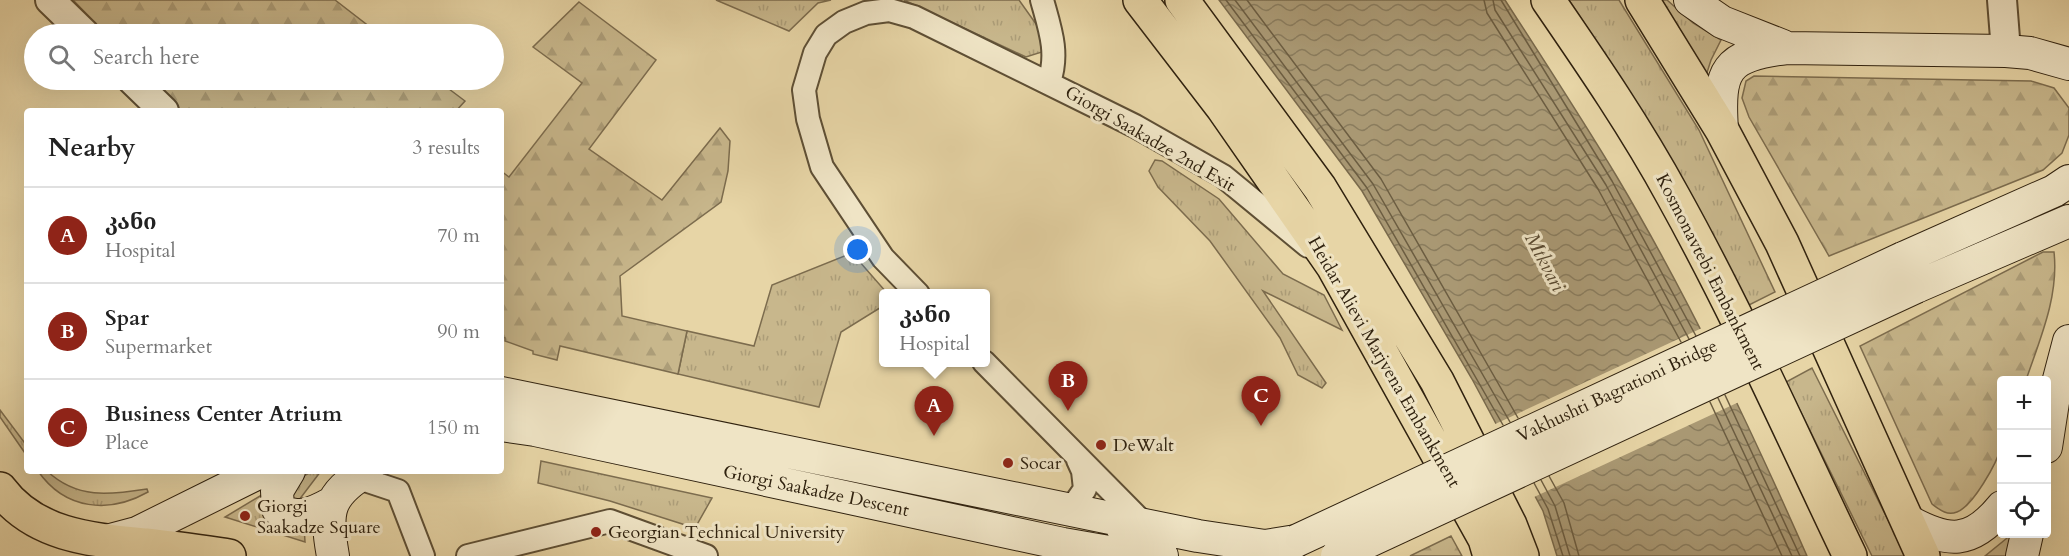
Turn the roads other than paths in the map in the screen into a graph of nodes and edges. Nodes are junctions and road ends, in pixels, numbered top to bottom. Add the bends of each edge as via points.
1 (50, 0) edge
2 (1042, 0) edge
3 (1140, 0) edge
4 (1182, 0) edge
5 (1548, 0) edge
6 (1642, 0) edge
7 (1690, 0) edge
8 (2001, 0) edge
9 (75, 24) edge
10 (1787, 48) junction
11 (2006, 51) junction
12 (2069, 64) edge
13 (1049, 82) junction
14 (142, 90) edge
15 (161, 108) edge
16 (1722, 130) junction
17 (2069, 181) edge
18 (2064, 225) edge
19 (1333, 266) junction
20 (913, 289) edge
21 (2069, 342) edge
22 (988, 367) edge
23 (506, 392) edge
24 (2051, 405) edge
25 (504, 425) edge
26 (1078, 460) junction
27 (255, 474) edge
28 (287, 474) edge
29 (361, 474) edge
30 (229, 486) junction
31 (0, 489) edge
32 (330, 504) junction
33 (1061, 509) junction
34 (1997, 511) edge
35 (1102, 518) junction
36 (1908, 521) junction
37 (1145, 525) junction
38 (2026, 538) edge
39 (107, 541) junction
40 (1296, 541) joint
41 (1063, 544) junction
42 (181, 553) edge
43 (229, 556) edge
44 (333, 556) edge
45 (423, 556) edge
46 (468, 556) edge
47 (706, 556) edge
48 (1092, 556) edge
49 (1132, 556) edge
50 (1162, 556) edge
51 (1337, 556) edge
52 (1490, 556) edge
53 (1522, 556) edge
54 (1850, 556) edge
55 (1923, 556) edge
56 (2022, 556) edge

1 - 9 street
2 - 13 street, Giorgi Saakadze 2nd Exit via 1054,44
3 - 19 main road, Heidar Alievi Marjvena Embankment via 1223,108
4 - 53 main road, Heidar Alievi Marjvena Embankment via 1326,198 1437,381
5 - 54 main road, Kosmonavtebi Embankment via 1614,97 1672,194 1712,268
6 - 16 main road
7 - 10 main road via 1731,26
8 - 11 street
10 - 11 main road
10 - 16 main road via 1755,51 1730,68 1720,93
11 - 12 main road
13 - 19 street, Giorgi Saakadze 2nd Exit via 1222,176
13 - 20 street, Giorgi Saakadze 2nd Exit via 940,28 889,10 843,22 826,35 815,53 804,90 807,119 822,167 883,258
14 - 15 street
16 - 36 main road via 1782,243
17 - 40 main road, Vakhushti Bagrationi Bridge, bridge
18 - 51 main road, Vakhushti Bagrationi Bridge, bridge via 1916,287
19 - 52 main road, Heidar Alievi Marjvena Embankment via 1485,539
21 - 24 main road
22 - 26 street
23 - 33 main road, Giorgi Saakadze Descent
25 - 41 main road, Giorgi Saakadze Descent
26 - 33 street via 1085,489 1076,502
26 - 37 street
27 - 30 main road
28 - 32 main road via 277,491 278,509 285,514 313,513
29 - 32 main road via 344,486
29 - 45 street via 398,491
30 - 39 main road via 137,533
30 - 42 main road via 199,518
31 - 39 main road via 11,503 56,531
32 - 44 main road
33 - 35 main road, Giorgi Saakadze Descent
34 - 36 main road via 1978,529 1957,538 1933,535
35 - 37 main road, Giorgi Saakadze Descent
35 - 50 main road, Giorgi Saakadze Descent via 1140,536
36 - 55 main road
37 - 40 main road, Giorgi Saakadze Descent via 1246,545 1277,546
38 - 56 main road
39 - 42 main road
41 - 48 main road
41 - 49 main road, Giorgi Saakadze Descent
42 - 43 main road
46 - 47 street via 610,521

